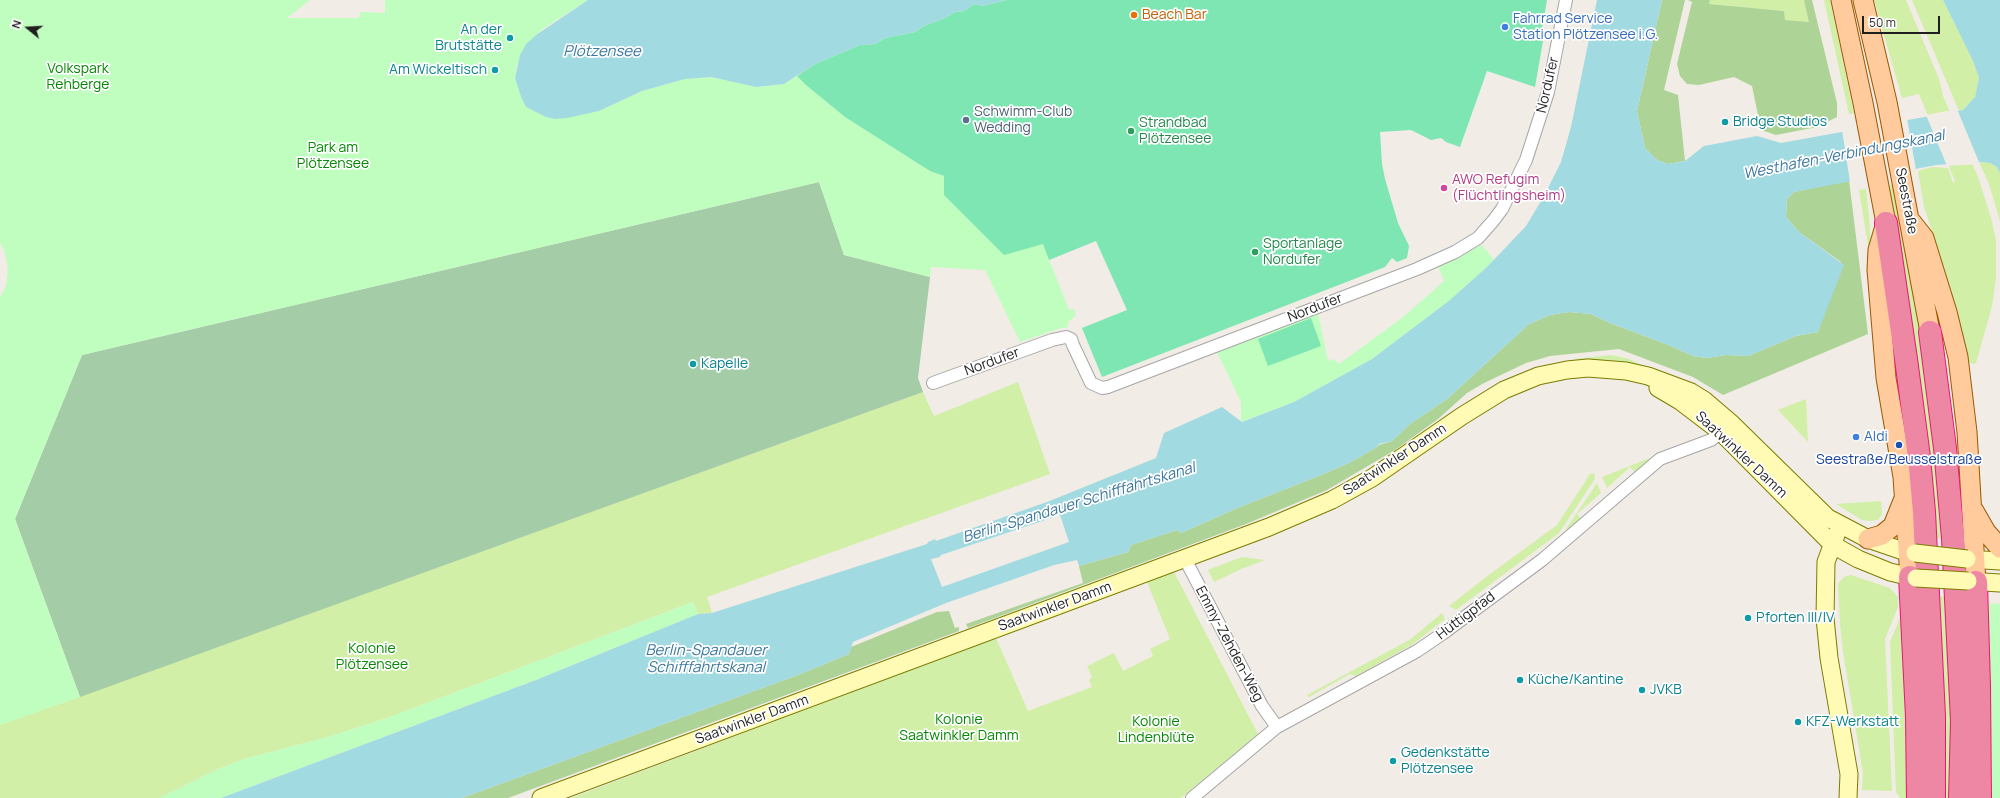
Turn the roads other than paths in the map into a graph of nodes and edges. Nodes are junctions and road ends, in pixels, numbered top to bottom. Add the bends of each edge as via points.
1 (1566, 0) edge
2 (1841, 0) edge
3 (1863, 0) edge
4 (1909, 219) junction
5 (1886, 223) junction
6 (1930, 332) joint
7 (933, 383) dead end
8 (1727, 429) junction
9 (1905, 496) junction
10 (1971, 498) junction
11 (1840, 526) junction
12 (1868, 538) junction
13 (1833, 545) junction
14 (2000, 548) edge
15 (1912, 553) junction
16 (1185, 559) junction
17 (1971, 559) junction
18 (2000, 561) edge
19 (1913, 577) junction
20 (1972, 581) junction
21 (2000, 583) edge
22 (1277, 727) junction
23 (541, 798) edge
24 (1192, 798) edge
25 (1848, 798) edge
26 (1918, 798) edge
27 (1934, 798) edge
28 (1960, 798) edge
29 (1980, 798) edge

1 - 7 street, Nordufer via 1548,92 1526,160 1502,209 1490,225 1478,238 1456,252 1108,387 1102,388 1091,383 1074,345 1066,336
2 - 5 main road, Seestraße
3 - 4 main road, Seestraße via 1887,102
4 - 6 main road, Seestraße
4 - 10 main road via 1924,238 1958,357 1967,432
5 - 9 main road via 1878,250 1878,277 1886,378 1899,445
5 - 27 highway via 1919,457 1924,512 1934,716
6 - 28 highway via 1945,448 1953,538 1962,721
8 - 11 main road, Saatwinkler Damm via 1817,509
8 - 13 main road, Saatwinkler Damm
8 - 16 main road, Saatwinkler Damm via 1640,380 1607,374 1548,373 1497,394 1390,467 1332,500
8 - 22 street, Hüttigpfad via 1708,442 1660,460 1542,560 1417,651
9 - 12 main road via 1894,526 1882,534
9 - 15 main road
10 - 14 main road via 1976,516
10 - 17 main road
11 - 12 main road, Saatwinkler Damm
11 - 13 main road
12 - 15 main road, Saatwinkler Damm
13 - 19 main road, Saatwinkler Damm via 1858,560 1890,572
13 - 25 main road via 1826,562 1825,624 1828,658 1849,774
15 - 17 main road, Saatwinkler Damm, bridge
15 - 19 main road
16 - 22 street, Emmy-Zehden-Weg via 1262,706
16 - 23 main road, Saatwinkler Damm
17 - 18 main road, Saatwinkler Damm
17 - 20 main road
19 - 20 main road, Saatwinkler Damm, bridge
19 - 26 highway
20 - 21 main road, Saatwinkler Damm
20 - 29 highway via 1980,686
22 - 24 street, Hüttigpfad

